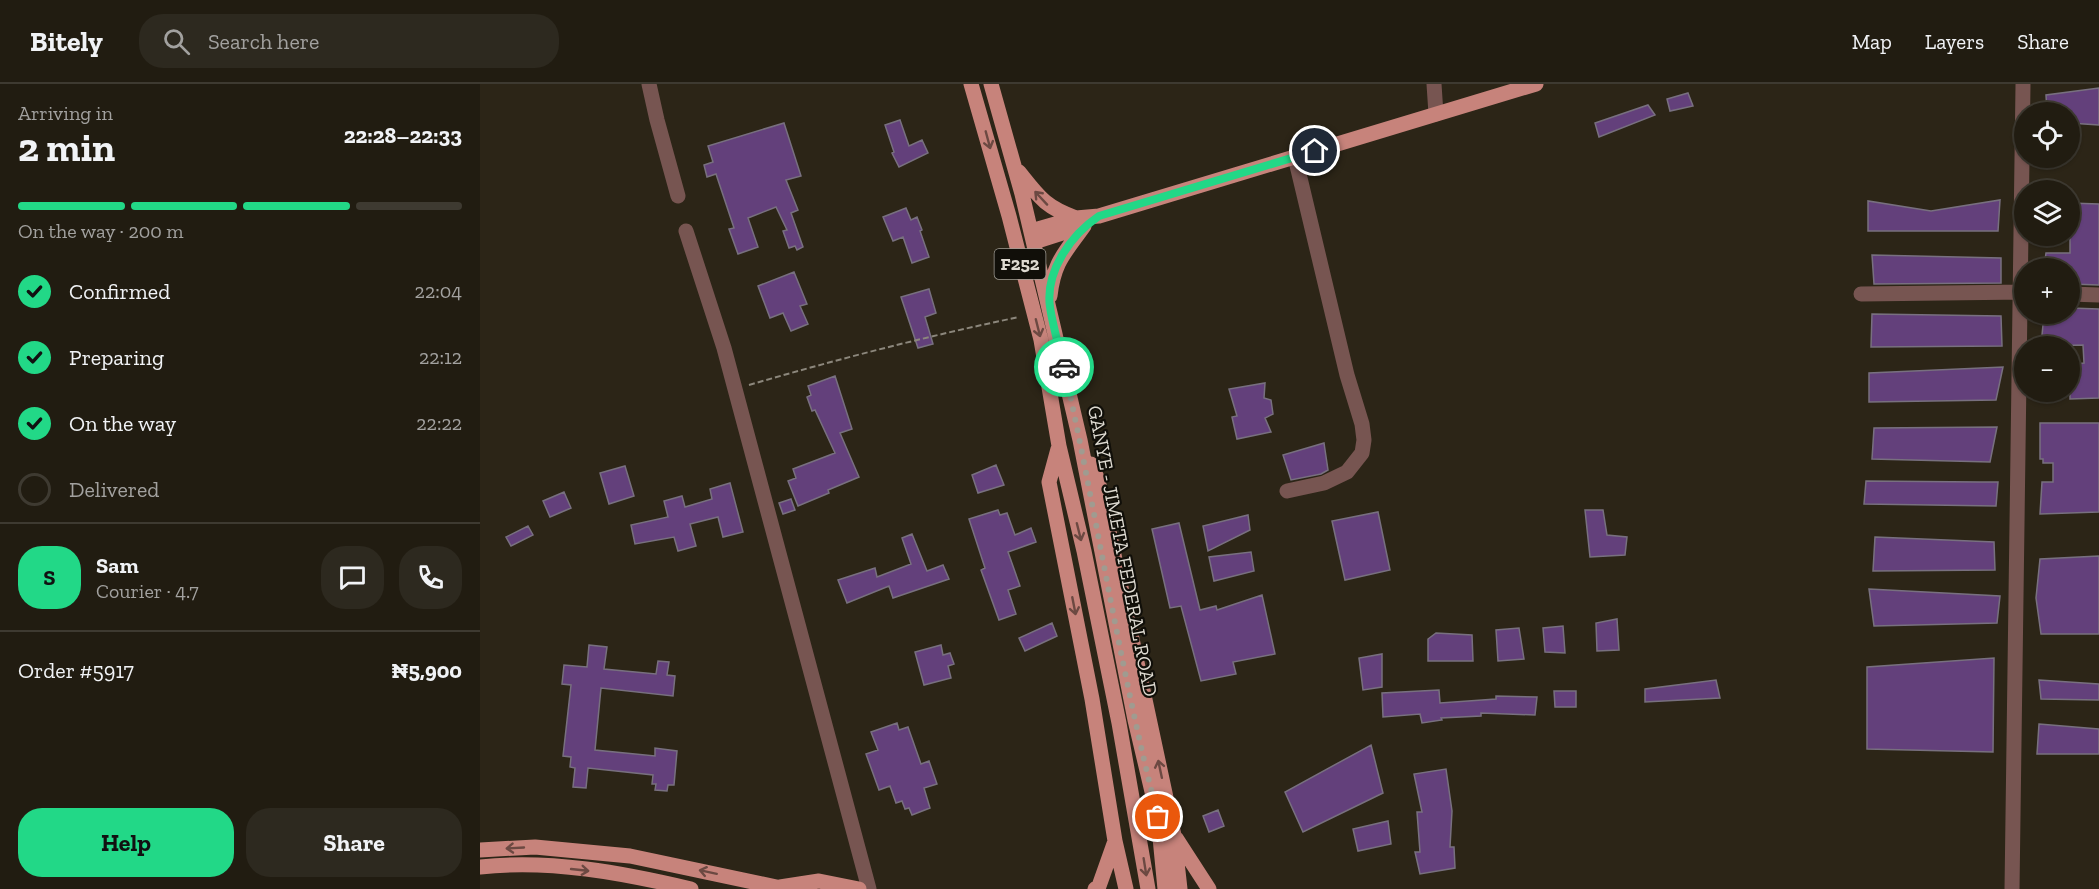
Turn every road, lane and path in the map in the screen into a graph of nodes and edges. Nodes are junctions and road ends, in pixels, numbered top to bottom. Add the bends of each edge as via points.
1 (649, 84) edge
2 (971, 84) edge
3 (991, 84) edge
4 (1434, 84) edge
5 (1536, 84) edge
6 (2023, 85) edge
7 (1436, 114) junction
8 (1295, 157) junction
9 (1015, 167) junction
10 (678, 196) dead end
11 (1080, 222) junction
12 (686, 231) dead end
13 (1032, 236) junction
14 (2022, 258) edge
15 (2014, 291) edge
16 (1862, 294) dead end
17 (2080, 294) edge
18 (2099, 295) edge
19 (1050, 305) junction
20 (1035, 314) junction
21 (2021, 324) edge
22 (734, 389) junction
23 (1080, 440) junction
24 (1059, 446) junction
25 (1287, 490) dead end
26 (1174, 835) junction
27 (1115, 841) junction
28 (480, 850) edge
29 (480, 867) edge
30 (783, 888) edge
31 (691, 889) edge
32 (859, 889) edge
33 (869, 889) edge
34 (1095, 889) edge
35 (1126, 889) edge
36 (1148, 889) edge
37 (1165, 889) edge
38 (1179, 889) edge
39 (1209, 889) edge
40 (2012, 889) edge

1 - 10 street
2 -> 20 main road, GANYE - JIMETA FEDERAL ROAD / F252
3 - 9 main road, GANYE - JIMETA FEDERAL ROAD / F252
4 - 7 street
5 - 7 main road
6 - 14 street
7 - 8 main road
8 - 11 main road
8 - 25 street via 1364,440 1362,453 1347,472 1324,483
11 -> 9 main road via 1047,206
9 - 13 main road, GANYE - JIMETA FEDERAL ROAD / F252
11 - 13 main road
11 - 19 main road via 1060,257
12 - 22 street
13 - 19 main road, GANYE - JIMETA FEDERAL ROAD / F252
15 - 16 street
17 - 18 street
19 - 23 main road, GANYE - JIMETA FEDERAL ROAD / F252
20 - 22 path
20 -> 24 main road, GANYE - JIMETA FEDERAL ROAD / F252
21 - 40 street
22 - 33 street
26 -> 23 main road via 1098,480
23 - 37 main road, GANYE - JIMETA FEDERAL ROAD / F252 via 1158,817
24 -> 27 main road via 1049,482 1092,699
24 -> 36 main road, GANYE - JIMETA FEDERAL ROAD / F252 via 1119,723
26 - 38 main road
26 - 39 main road
27 - 34 main road
27 - 35 main road
30 -> 28 main road via 630,856 535,847
29 -> 31 main road via 537,865 642,878
30 - 32 main road via 819,881

